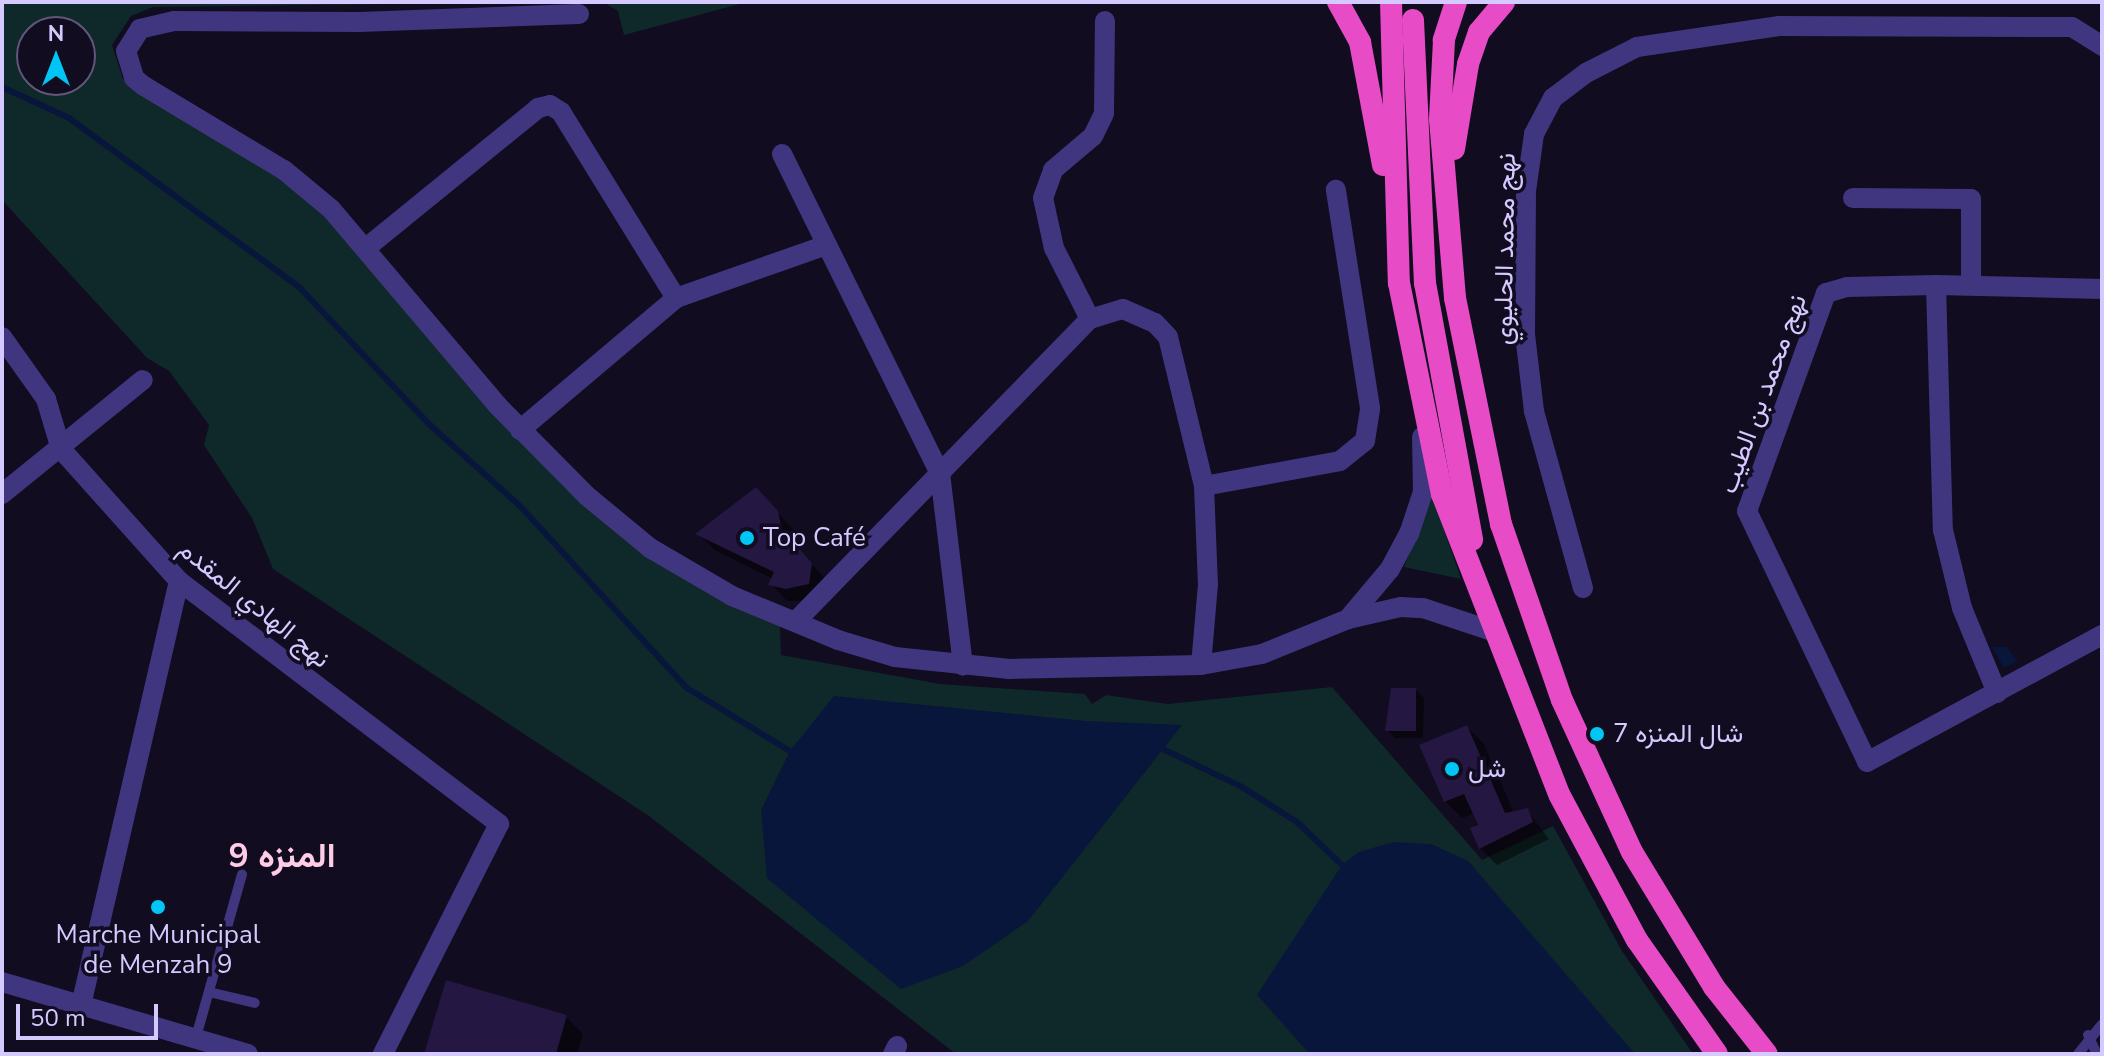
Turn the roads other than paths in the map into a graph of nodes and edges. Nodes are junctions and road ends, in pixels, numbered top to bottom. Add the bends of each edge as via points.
1 (1338, 2) edge
2 (1391, 2) edge
3 (1456, 2) edge
4 (1504, 2) edge
5 (579, 14) dead end
6 (1413, 20) dead end
7 (1105, 21) dead end
8 (2102, 46) edge
9 (782, 154) dead end
10 (1336, 190) dead end
11 (1853, 198) dead end
12 (1395, 234) junction
13 (1450, 234) junction
14 (824, 246) junction
15 (366, 248) junction
16 (1936, 285) junction
17 (1971, 285) junction
18 (2102, 289) edge
19 (676, 298) junction
20 (1090, 319) junction
21 (2, 337) edge
22 (143, 380) dead end
23 (1417, 387) junction
24 (520, 430) junction
25 (61, 449) junction
26 (940, 473) junction
27 (1204, 486) junction
28 (2, 494) edge
29 (179, 581) junction
30 (1482, 588) junction
31 (1583, 588) dead end
32 (1348, 619) junction
33 (797, 620) junction
34 (1495, 632) junction
35 (2102, 635) edge
36 (1201, 665) junction
37 (963, 666) junction
38 (1997, 693) junction
39 (242, 874) dead end
40 (2, 982) edge
41 (209, 992) junction
42 (82, 1001) junction
43 (255, 1003) dead end
44 (2102, 1024) edge
45 (2088, 1035) junction
46 (196, 1037) junction
47 (248, 1054) edge
48 (383, 1054) edge
49 (1717, 1054) edge
50 (1767, 1054) edge
51 (2078, 1054) edge
52 (2097, 1054) edge

1 - 12 highway via 1360,42
2 - 12 highway
3 - 13 highway via 1444,40 1440,119
4 - 13 highway via 1479,32 1468,64 1455,122
5 - 15 street via 359,22 174,21 131,36 126,51 134,78 284,170 331,209
6 - 30 highway via 1425,283
7 - 20 street via 1104,113 1093,136 1053,170 1043,198 1054,248
8 - 31 street, نهج محمد الحليوي via 2072,27 1779,26 1637,47 1586,73 1553,98 1534,134 1526,191 1525,334 1534,411
9 - 14 street
10 - 27 street via 1370,408 1365,441 1340,461
11 - 17 street via 1971,199
12 - 23 highway
13 - 50 highway via 1460,326 1501,524 1562,700 1632,852 1714,987
14 - 19 street
14 - 26 street via 899,382
15 - 19 street via 538,108 550,105 561,112
15 - 24 street
16 - 17 street, نهج محمد بن الطيب
16 - 38 street via 1943,530 1962,608
16 - 38 street, نهج محمد بن الطيب via 1847,287 1826,293 1747,511 1867,762
17 - 18 street, نهج محمد بن الطيب
19 - 24 street
20 - 26 street
20 - 27 street via 1123,309 1155,323 1168,337
21 - 25 street, نهج الهادي المقدم via 46,399
22 - 25 street
23 - 30 highway via 1442,494
23 - 32 street via 1423,492 1390,569
24 - 33 street via 650,548 732,596
25 - 28 street
25 - 29 street, نهج الهادي المقدم
26 - 33 street
26 - 37 street
27 - 36 street via 1208,584
29 - 42 street
29 - 48 street, نهج الهادي المقدم via 499,824
30 - 34 highway
32 - 34 street via 1401,607 1423,608
32 - 36 street via 1271,652
33 - 37 street via 838,640 895,657
34 - 49 highway via 1560,796 1598,871 1637,940
35 - 38 street
36 - 37 street via 1056,670
39 - 41 lane
40 - 42 street
41 - 43 lane
41 - 46 lane
42 - 46 street
44 - 45 lane
45 - 51 lane
45 - 52 lane
46 - 47 street

